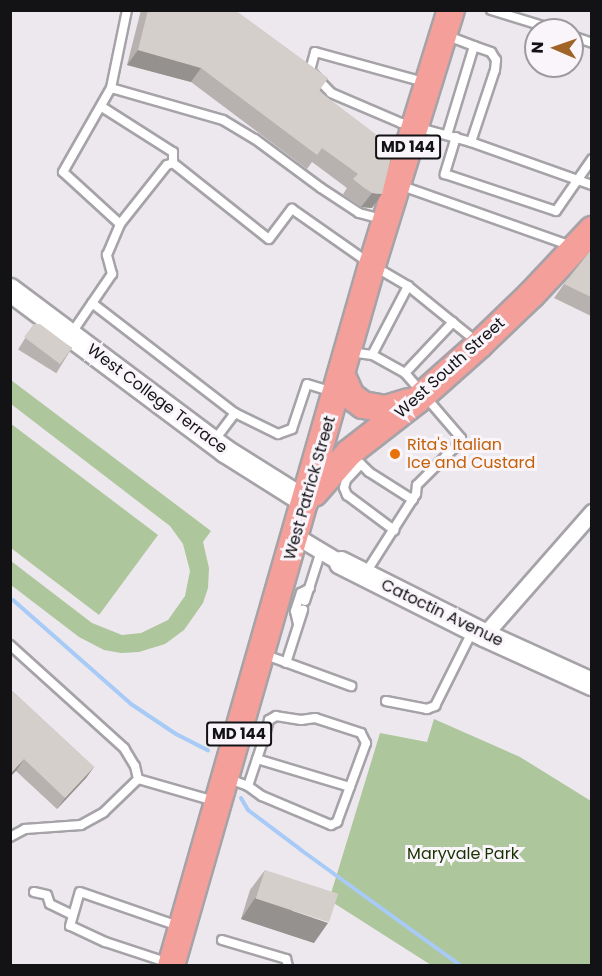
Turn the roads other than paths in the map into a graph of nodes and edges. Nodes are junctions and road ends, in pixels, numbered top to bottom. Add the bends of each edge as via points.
1 (127, 10) edge
2 (451, 10) edge
3 (492, 10) edge
4 (524, 20) edge
5 (443, 35) junction
6 (474, 46) junction
7 (302, 66) edge
8 (310, 71) junction
9 (428, 84) junction
10 (111, 88) junction
11 (102, 107) junction
12 (415, 127) junction
13 (452, 136) junction
14 (471, 142) junction
15 (591, 159) edge
16 (173, 163) junction
17 (579, 179) junction
18 (397, 185) junction
19 (591, 185) edge
20 (386, 220) junction
21 (120, 224) junction
22 (584, 239) edge
23 (372, 265) junction
24 (408, 286) junction
25 (10, 290) edge
26 (92, 303) junction
27 (453, 322) junction
28 (70, 335) junction
29 (480, 344) junction
30 (360, 353) junction
31 (405, 372) junction
32 (339, 385) junction
33 (420, 397) junction
34 (235, 413) junction
35 (214, 442) junction
36 (355, 458) junction
37 (413, 500) junction
38 (306, 502) junction
39 (591, 512) edge
40 (394, 530) junction
41 (296, 536) junction
42 (321, 551) junction
43 (341, 563) joint
44 (364, 575) junction
45 (310, 588) junction
46 (305, 601) dead end
47 (303, 610) dead end
48 (298, 624) junction
49 (478, 632) junction
50 (10, 645) edge
51 (262, 654) junction
52 (286, 663) junction
53 (591, 684) edge
54 (351, 686) dead end
55 (386, 701) dead end
56 (241, 727) junction
57 (265, 735) junction
58 (257, 759) junction
59 (138, 779) junction
60 (237, 782) junction
61 (350, 787) junction
62 (218, 802) junction
63 (10, 837) edge
64 (34, 892) dead end
65 (73, 915) junction
66 (182, 928) junction
67 (222, 940) dead end
68 (171, 964) edge
69 (288, 966) edge

1 - 10 lane
2 - 5 main road, West Patrick Street / MD 144
3 - 4 lane
5 - 6 lane
5 - 9 main road, West Patrick Street / MD 144
6 - 13 lane
6 - 14 lane via 491,52 496,60
7 - 8 lane
8 - 9 lane via 315,52
8 - 12 lane via 331,93
9 - 12 main road, West Patrick Street / MD 144
10 - 11 lane
10 - 20 lane via 223,120 359,213
11 - 16 lane via 172,152
11 - 21 lane via 63,172
12 - 13 lane
12 - 18 main road, West Patrick Street / MD 144
13 - 14 lane
13 - 17 lane via 445,174 556,211
14 - 17 lane
15 - 17 lane
16 - 21 lane via 166,165
16 - 23 lane via 269,239 292,209
17 - 19 lane
18 - 20 main road, West Patrick Street / MD 144
18 - 22 lane
20 - 23 main road, West Patrick Street / MD 144
21 - 26 lane via 107,255 112,274
22 - 29 main road, West South Street / MD 144
23 - 24 lane
23 - 30 main road, West Patrick Street / MD 144
24 - 27 lane
24 - 30 lane
25 - 28 street, West College Terrace
26 - 28 lane
26 - 34 lane
27 - 29 lane
27 - 31 lane
28 - 35 street, West College Terrace
29 - 33 main road, West South Street / MD 144
30 - 31 lane
30 - 32 main road, West Patrick Street / MD 144
31 - 33 lane
32 - 33 main road via 370,408 386,408
32 - 34 lane via 307,384 292,429 278,434
32 - 38 main road, West Patrick Street / MD 144
33 - 36 main road, West South Street / MD 144
33 - 37 lane via 460,442 423,477
34 - 35 lane
35 - 38 street, West College Terrace
36 - 37 lane
36 - 38 main road, West South Street / MD 144 via 335,466
36 - 40 lane via 344,488 347,495
37 - 40 lane
38 - 41 main road, West Patrick Street / MD 144
39 - 49 street
40 - 44 lane
41 - 42 street, Catoctin Avenue
41 - 51 main road, West Patrick Street / MD 144
42 - 43 street, Catoctin Avenue
42 - 45 lane
43 - 44 street, Catoctin Avenue
44 - 49 street, Catoctin Avenue
45 - 46 lane
45 - 48 lane via 301,593 295,611
47 - 48 lane
48 - 52 lane
49 - 53 street, Catoctin Avenue
49 - 55 lane via 435,706 427,709
50 - 59 lane via 124,748
51 - 52 lane
51 - 56 main road, West Patrick Street / MD 144
52 - 54 lane
56 - 57 lane
56 - 60 main road, West Patrick Street / MD 144
57 - 58 lane
57 - 61 lane via 269,720 276,716 315,718 361,733 366,743
58 - 60 lane
58 - 61 lane
59 - 62 lane
59 - 63 lane via 104,812 81,825 25,830
60 - 61 lane via 331,825 337,822
60 - 62 main road, West Patrick Street / MD 144
62 - 66 main road, West Patrick Street / MD 144
64 - 65 lane via 47,895 50,904
65 - 66 lane via 80,892
65 - 68 lane via 70,926
66 - 68 main road, West Patrick Street / MD 144
67 - 69 lane via 286,959

